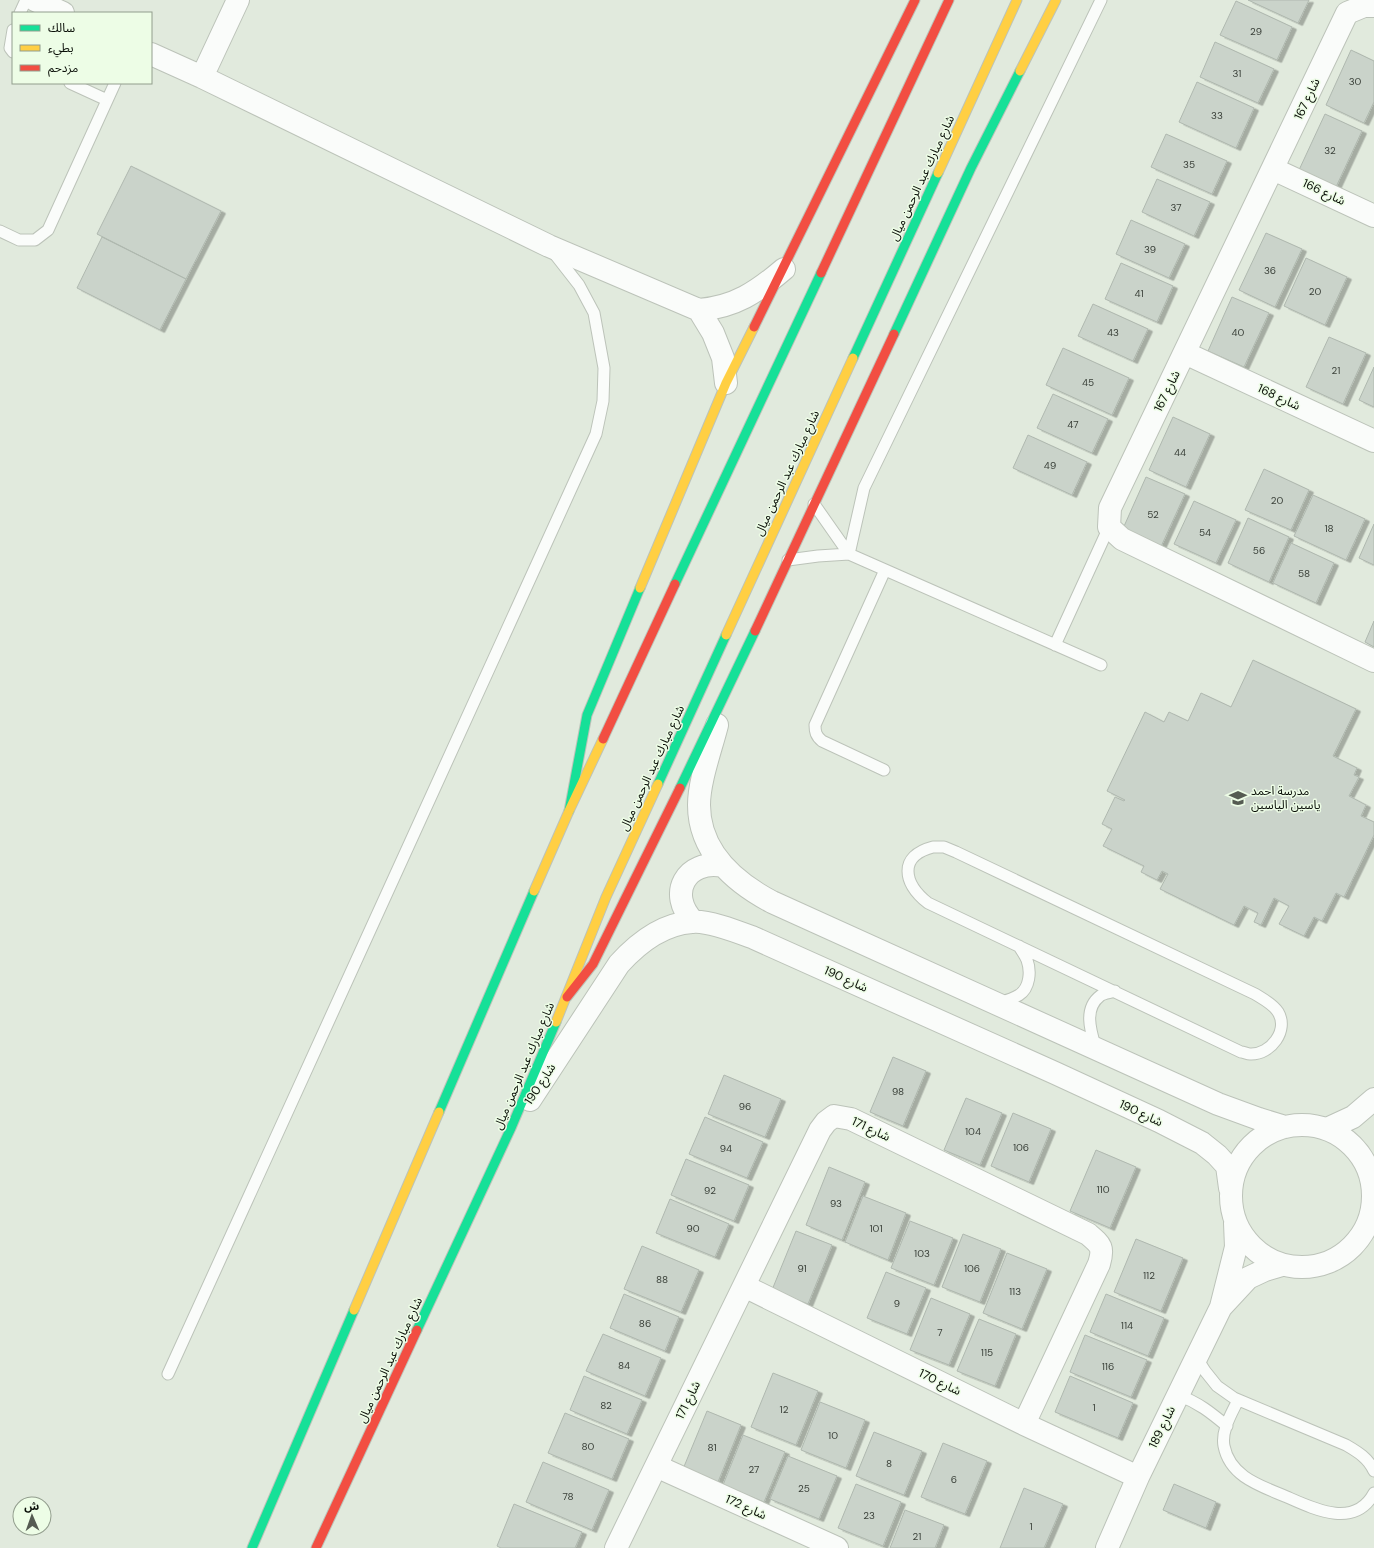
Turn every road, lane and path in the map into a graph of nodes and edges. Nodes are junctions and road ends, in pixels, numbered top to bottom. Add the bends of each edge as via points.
1 (26, 0) edge
2 (35, 0) edge
3 (238, 0) edge
4 (915, 0) edge
5 (949, 0) edge
6 (1017, 0) edge
7 (1056, 0) edge
8 (1101, 0) edge
9 (1374, 6) edge
10 (20, 12) edge
11 (61, 12) edge
12 (12, 36) edge
13 (12, 51) edge
14 (152, 54) edge
15 (202, 77) junction
16 (72, 84) edge
17 (115, 84) edge
18 (107, 100) junction
19 (1273, 169) junction
20 (1374, 216) edge
21 (0, 231) edge
22 (549, 246) junction
23 (784, 269) junction
24 (699, 310) junction
25 (1185, 353) junction
26 (726, 383) junction
27 (1374, 441) edge
28 (814, 504) junction
29 (1109, 527) junction
30 (849, 554) junction
31 (788, 560) junction
32 (885, 570) junction
33 (1056, 645) junction
34 (1374, 662) edge
35 (1101, 665) dead end
36 (722, 702) junction
37 (884, 770) dead end
38 (569, 811) junction
39 (723, 866) junction
40 (693, 921) junction
41 (1019, 946) junction
42 (1115, 991) junction
43 (567, 997) junction
44 (997, 1003) junction
45 (1096, 1049) junction
46 (1374, 1099) edge
47 (1285, 1126) junction
48 (511, 1128) junction
49 (1327, 1129) junction
50 (1372, 1171) edge
51 (1230, 1188) junction
52 (1235, 1222) junction
53 (1282, 1265) junction
54 (744, 1286) junction
55 (1221, 1307) junction
56 (1196, 1357) junction
57 (168, 1374) dead end
58 (1178, 1395) junction
59 (1238, 1400) junction
60 (1024, 1424) junction
61 (1226, 1426) junction
62 (656, 1466) junction
63 (1374, 1471) edge
64 (1138, 1477) junction
65 (1374, 1493) edge
66 (252, 1548) edge
67 (316, 1548) edge
68 (616, 1548) edge
69 (837, 1548) edge
70 (1107, 1548) edge

1 - 10 lane
2 - 11 street
3 - 15 street
4 - 23 main road
5 - 38 main road
6 - 43 main road, شارع مبارك عبد الرحمن ميال via 606,897
7 - 28 main road via 971,168
8 - 30 lane via 864,488
9 - 19 street, شارع 167 via 1364,6 1347,13
12 - 13 lane
14 - 15 street
15 - 22 street
16 - 18 lane
17 - 18 lane
18 - 21 lane via 48,230 34,240 19,240
19 - 20 street, شارع 166
19 - 25 street, شارع 167
22 - 24 street
22 - 57 lane via 579,285 594,313 604,368 603,401 596,434
23 - 24 street via 762,288 735,302 714,309
23 - 26 main road
24 - 26 street via 713,333 723,358
25 - 27 street, شارع 168
25 - 29 street, شارع 167 via 1110,508
26 - 38 main road via 587,716
28 - 30 lane
28 - 31 main road
29 - 33 lane
29 - 34 street via 1122,539
30 - 31 lane
30 - 32 lane
31 - 36 main road
32 - 33 lane
32 - 37 lane via 815,731 822,741
33 - 35 lane
36 - 39 street via 699,805 705,838
36 - 43 main road via 593,964
38 - 66 main road
39 - 40 street via 703,865 694,870 682,885 681,905
39 - 44 street via 745,886 772,902
40 - 48 street, شارع 190 via 675,925 644,940 619,964
40 - 51 street, شارع 190 via 754,938 1159,1121 1202,1143 1217,1155 1227,1166
41 - 42 lane
41 - 42 lane via 928,903 918,895 908,874 909,862 914,855 933,847 944,847 956,852 1255,994 1270,1003 1278,1012 1282,1024 1279,1036 1271,1046 1251,1054 1241,1052
41 - 44 lane via 1027,960 1028,984 1021,994
42 - 45 lane via 1101,995 1094,1002 1090,1015
43 - 48 main road, شارع مبارك عبد الرحمن ميال
44 - 45 street
45 - 47 street via 1218,1104
46 - 49 street via 1353,1117
47 - 49 street via 1306,1125
47 - 51 street via 1265,1135 1248,1149 1236,1167
48 - 67 main road, شارع مبارك عبد الرحمن ميال
49 - 50 street via 1346,1140
50 - 53 street via 1373,1199 1370,1220 1359,1239 1344,1254 1325,1264 1304,1268
51 - 52 street via 1230,1205
52 - 53 street via 1251,1246 1262,1256
52 - 55 street, شارع 189 via 1236,1247
53 - 55 street, شارع 189 via 1248,1278
54 - 60 street, شارع 170
54 - 60 street, شارع 171 via 820,1130 834,1116 851,1119 1088,1234 1100,1246 1102,1252 1099,1264
54 - 62 street, شارع 171
55 - 56 street, شارع 189
56 - 58 street, شارع 189
56 - 59 lane via 1217,1386
58 - 61 lane via 1202,1406
58 - 64 street, شارع 189
59 - 61 lane
59 - 63 lane via 1346,1445 1361,1454
60 - 64 street, شارع 170
61 - 65 lane via 1223,1444 1227,1458 1237,1471 1251,1482 1320,1511 1340,1514 1354,1512 1363,1507
62 - 68 street, شارع 171
62 - 69 street, شارع 172
64 - 70 street, شارع 189

